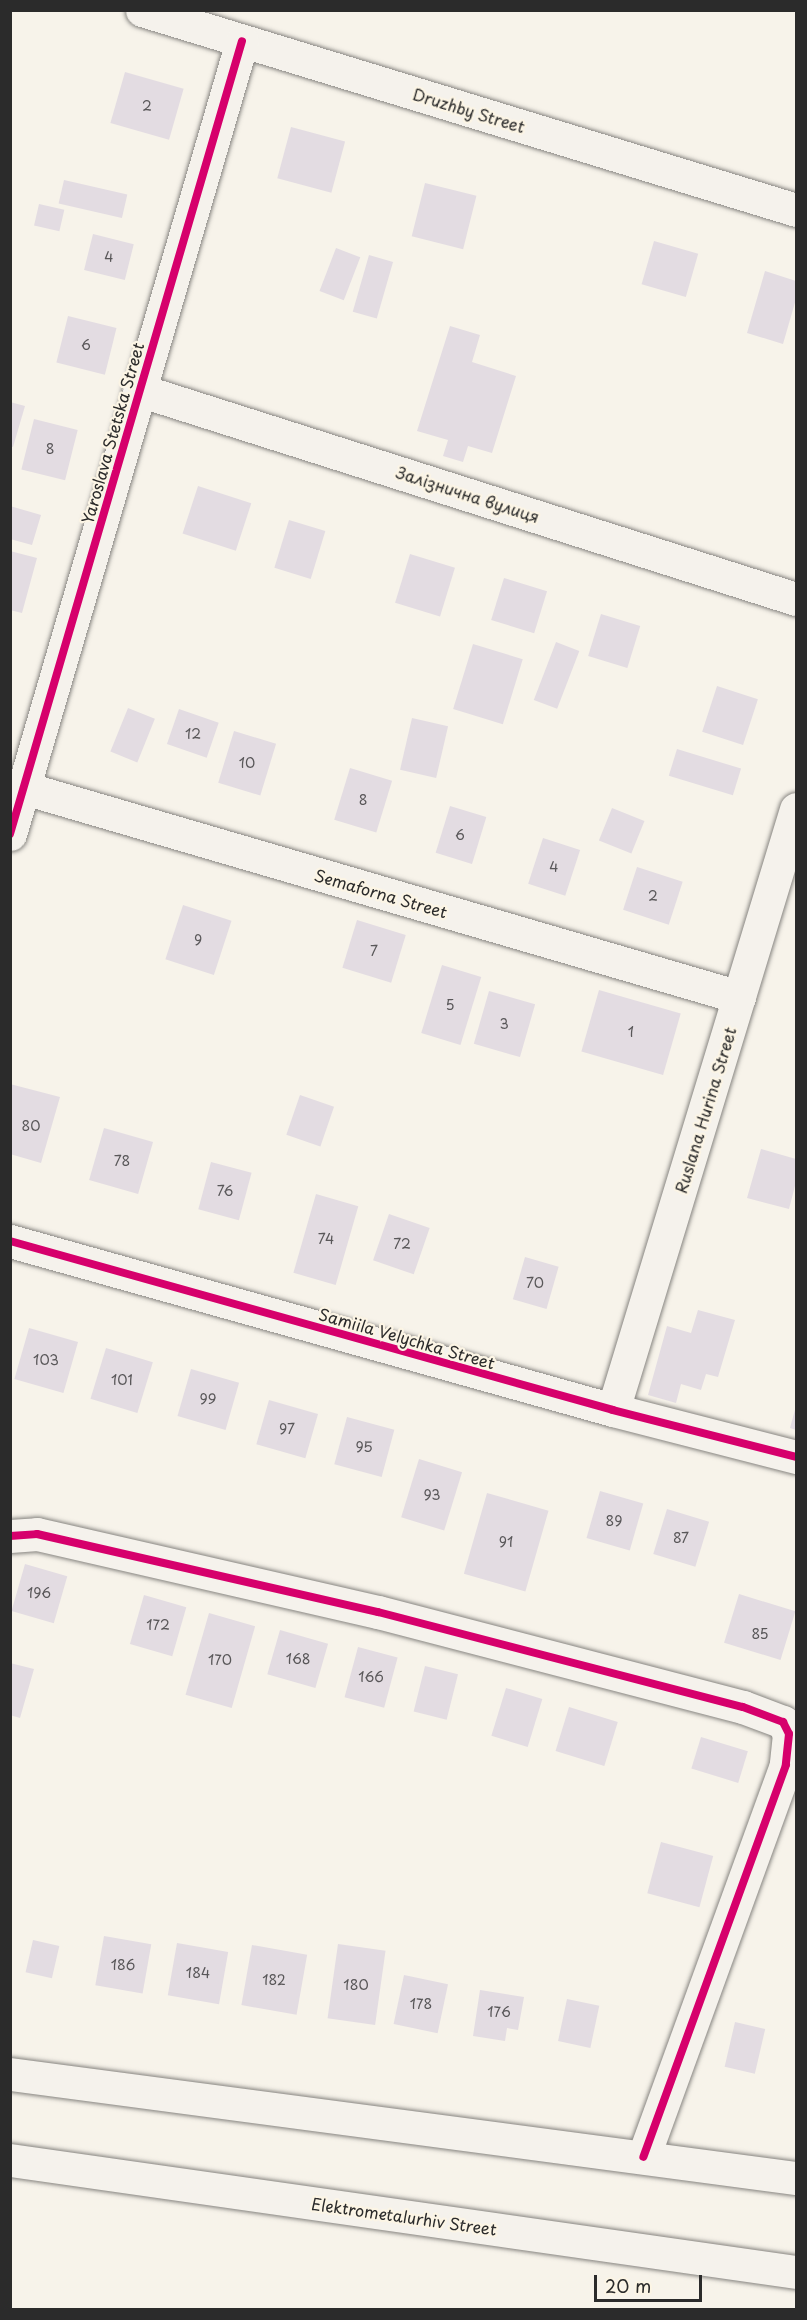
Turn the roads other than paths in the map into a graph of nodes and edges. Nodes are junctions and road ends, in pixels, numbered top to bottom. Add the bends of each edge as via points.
1 (142, 10) edge
2 (242, 41) junction
3 (796, 210) edge
4 (139, 390) junction
5 (796, 599) edge
6 (24, 788) junction
7 (796, 809) edge
8 (10, 834) edge
9 (739, 997) junction
10 (10, 1241) edge
11 (613, 1410) junction
12 (796, 1457) edge
13 (10, 1536) edge
14 (10, 2074) edge
15 (643, 2157) junction
16 (10, 2160) edge
17 (796, 2178) edge
18 (796, 2272) edge

1 - 2 street, Druzhby Street
2 - 3 street, Druzhby Street
2 - 4 street, Yaroslava Stetska Street
4 - 5 street, Залізнична вулиця
4 - 6 street, Yaroslava Stetska Street
6 - 8 street, Yaroslava Stetska Street
6 - 9 street, Semaforna Street
7 - 9 street, Ruslana Hurina Street
9 - 11 street, Ruslana Hurina Street
10 - 11 street, Samiila Velychka Street
11 - 12 street, Samiila Velychka Street
13 - 15 street via 37,1534 378,1612 743,1707 783,1722 789,1734 786,1765
14 - 15 street
15 - 17 street
16 - 18 street, Elektrometalurhiv Street

